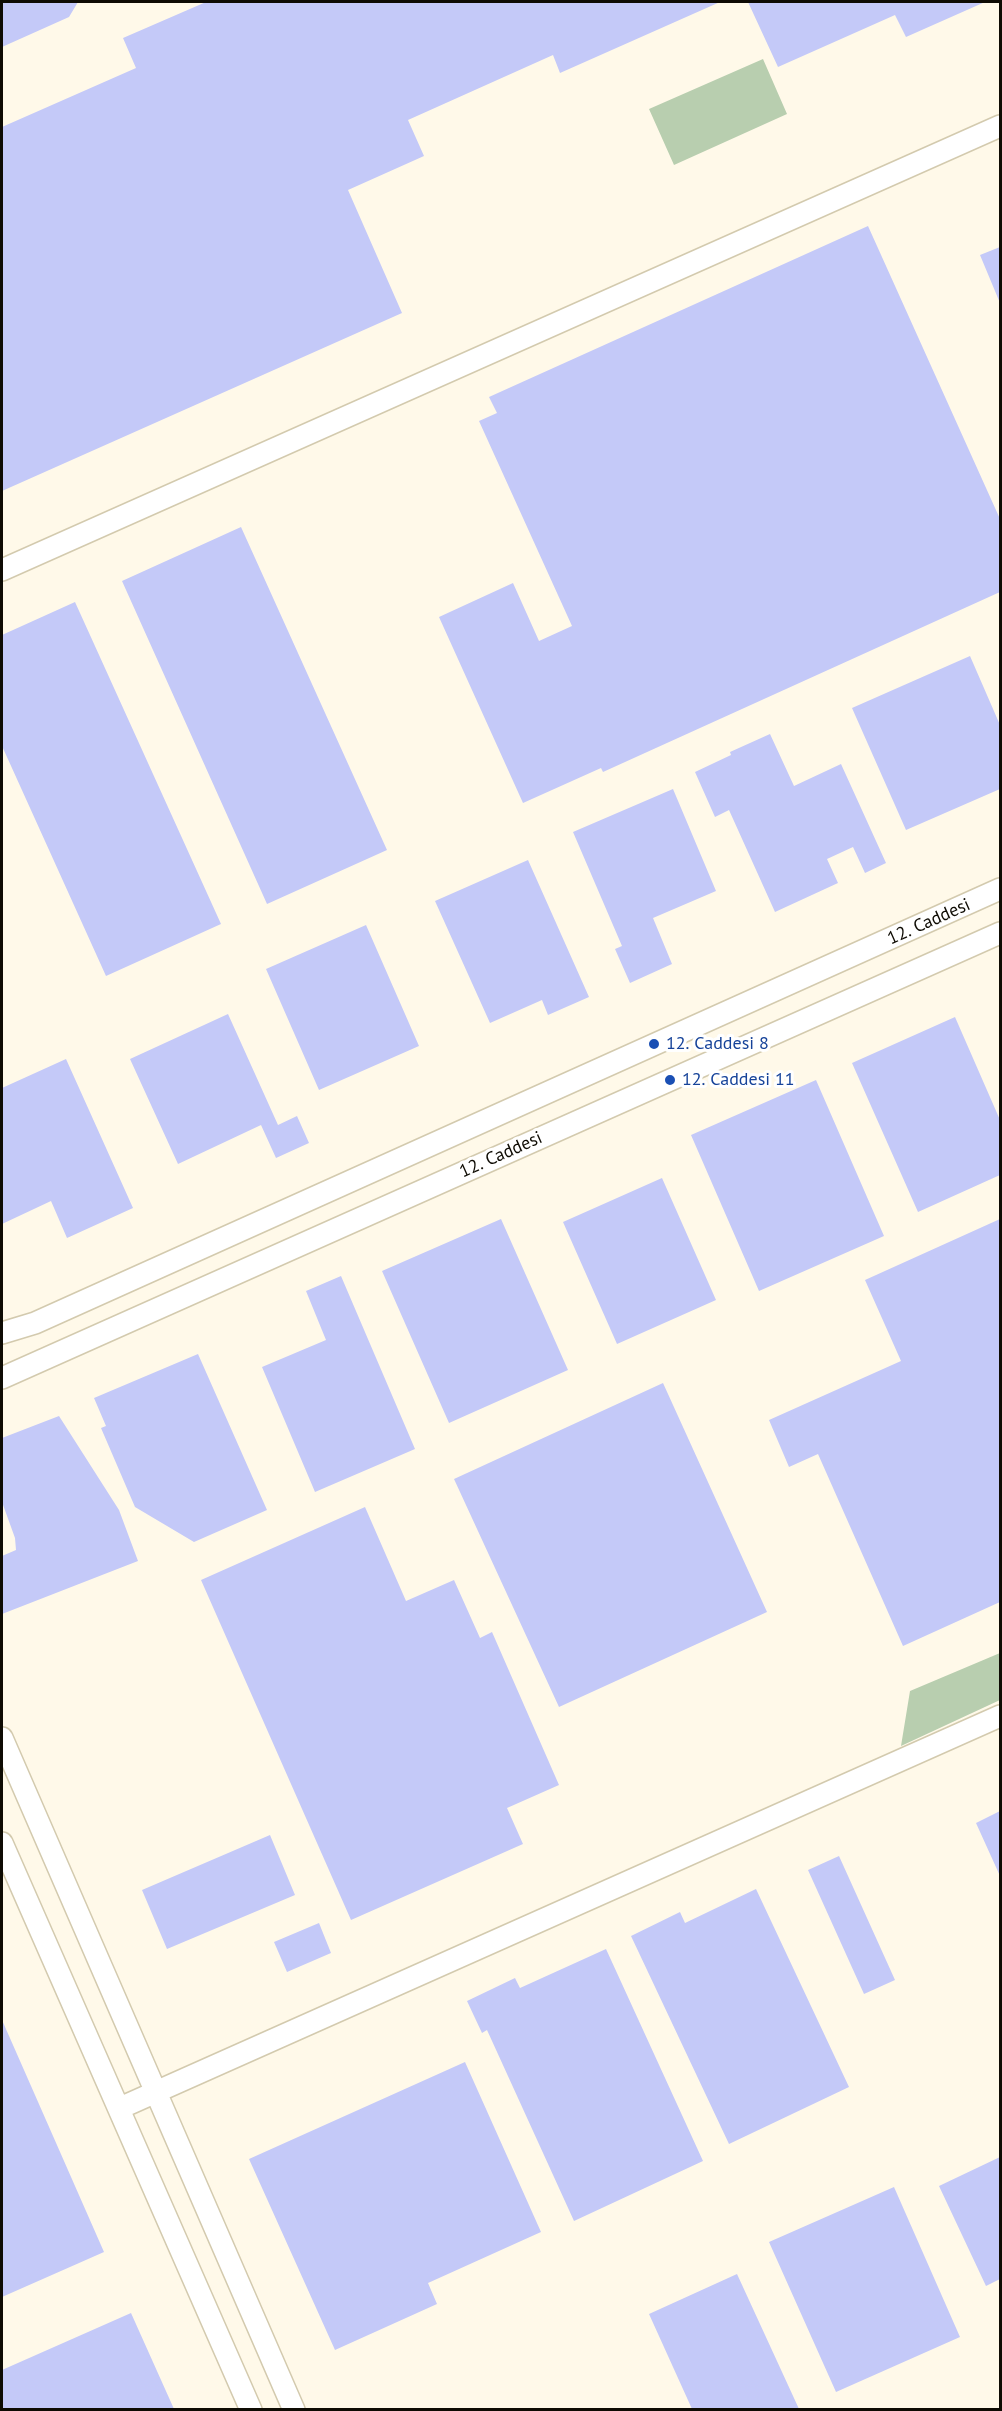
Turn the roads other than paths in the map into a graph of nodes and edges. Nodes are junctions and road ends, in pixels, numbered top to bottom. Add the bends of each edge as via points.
1 (1000, 126) edge
2 (2, 570) edge
3 (1000, 889) edge
4 (1000, 933) edge
5 (2, 1333) edge
6 (2, 1378) edge
7 (1000, 1716) edge
8 (2, 1738) edge
9 (2, 1843) edge
10 (154, 2091) junction
11 (120, 2108) junction
12 (251, 2409) edge
13 (294, 2409) edge

1 - 2 street
3 - 5 street, 12. Caddesi via 35,1323
4 - 6 street, 12. Caddesi
7 - 10 street
8 - 10 street
9 - 11 street
10 - 11 street
10 - 13 street
11 - 12 street

